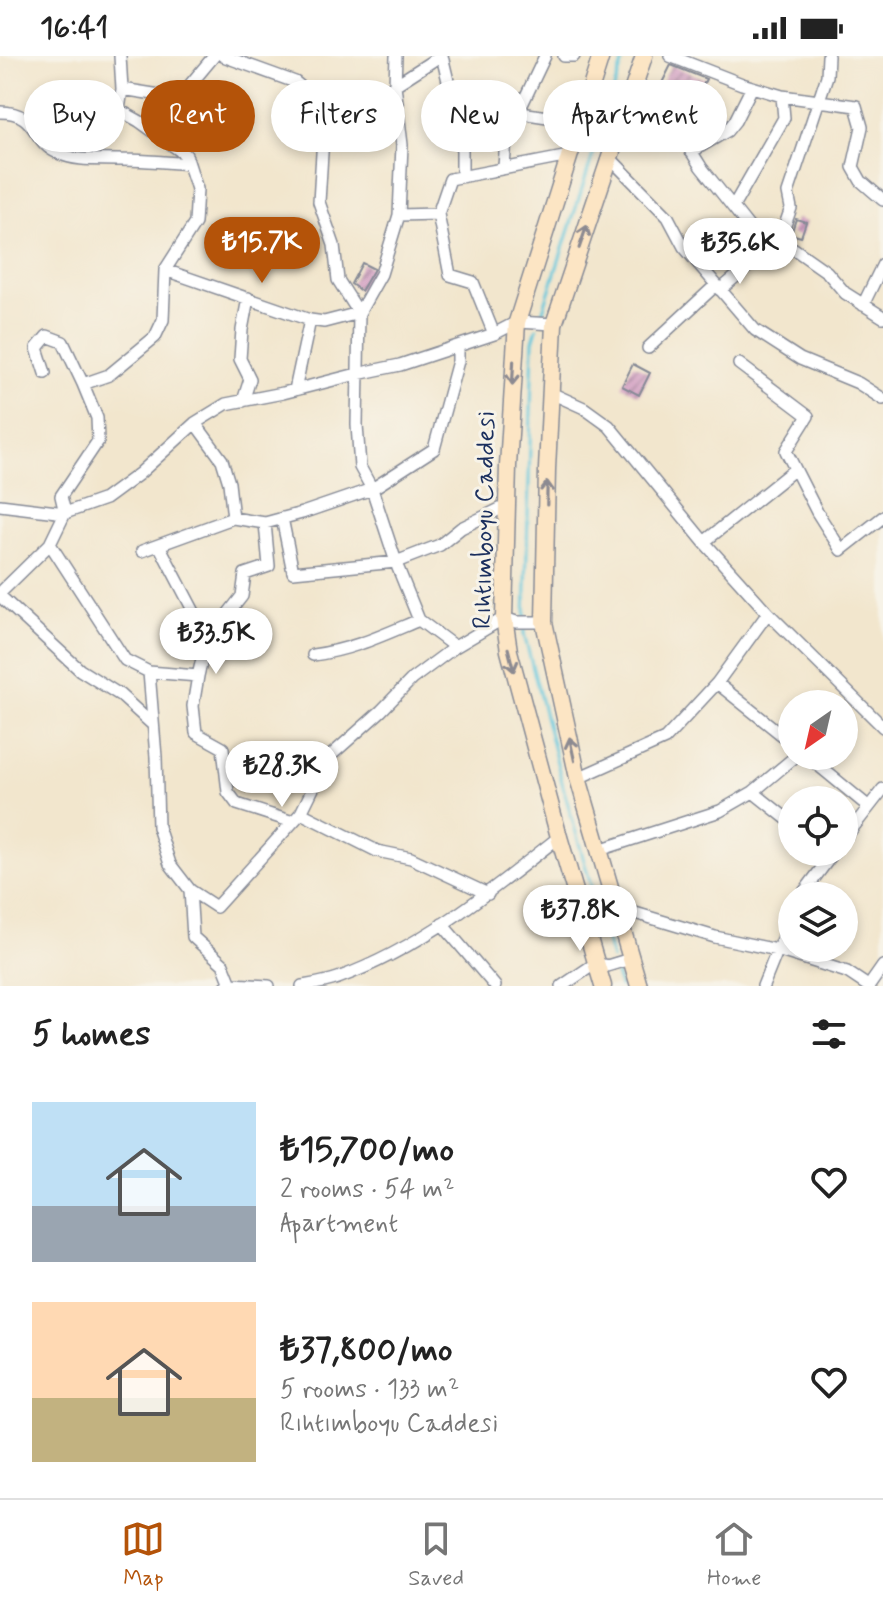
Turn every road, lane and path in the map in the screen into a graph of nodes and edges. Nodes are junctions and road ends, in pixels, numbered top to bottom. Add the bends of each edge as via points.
1 (120, 56) edge
2 (214, 56) edge
3 (223, 56) edge
4 (396, 56) edge
5 (441, 56) edge
6 (545, 56) edge
7 (564, 56) edge
8 (574, 56) edge
9 (601, 56) edge
10 (645, 56) edge
11 (670, 56) edge
12 (828, 56) edge
13 (121, 80) edge
14 (289, 80) edge
15 (395, 80) edge
16 (403, 80) edge
17 (447, 80) edge
18 (593, 80) edge
19 (636, 80) edge
20 (752, 87) junction
21 (527, 88) edge
22 (125, 89) edge
23 (782, 96) junction
24 (819, 102) junction
25 (0, 112) edge
26 (125, 113) edge
27 (727, 131) edge
28 (322, 152) edge
29 (402, 152) edge
30 (462, 152) edge
31 (506, 152) edge
32 (570, 152) edge
33 (612, 152) edge
34 (691, 152) edge
35 (569, 156) junction
36 (610, 158) junction
37 (189, 164) junction
38 (504, 167) junction
39 (462, 176) junction
40 (883, 200) edge
41 (733, 207) junction
42 (438, 214) junction
43 (399, 215) junction
44 (780, 239) junction
45 (767, 250) junction
46 (883, 264) edge
47 (165, 270) junction
48 (718, 287) junction
49 (248, 298) junction
50 (863, 305) junction
51 (359, 313) junction
52 (883, 317) edge
53 (310, 320) junction
54 (523, 322) junction
55 (550, 324) junction
56 (494, 334) junction
57 (458, 347) junction
58 (648, 348) dead end
59 (739, 364) dead end
60 (45, 373) dead end
61 (357, 374) junction
62 (83, 384) junction
63 (295, 390) junction
64 (551, 393) junction
65 (883, 399) edge
66 (243, 401) junction
67 (195, 423) junction
68 (795, 469) junction
69 (372, 489) junction
70 (1, 503) edge
71 (506, 506) junction
72 (65, 513) junction
73 (883, 517) edge
74 (233, 518) junction
75 (282, 518) junction
76 (265, 523) junction
77 (704, 542) junction
78 (50, 544) junction
79 (159, 545) junction
80 (142, 551) dead end
81 (396, 562) junction
82 (0, 594) edge
83 (768, 613) junction
84 (419, 620) junction
85 (510, 620) junction
86 (539, 622) junction
87 (206, 642) junction
88 (455, 647) junction
89 (313, 655) dead end
90 (149, 672) junction
91 (198, 676) junction
92 (717, 683) junction
93 (153, 725) junction
94 (883, 727) edge
95 (778, 732) edge
96 (779, 770) edge
97 (824, 770) edge
98 (578, 778) junction
99 (883, 789) edge
100 (753, 792) junction
101 (869, 807) junction
102 (778, 812) edge
103 (297, 818) junction
104 (858, 821) edge
105 (559, 837) junction
106 (599, 850) junction
107 (190, 890) junction
108 (488, 894) junction
109 (615, 907) junction
110 (442, 924) junction
111 (777, 950) junction
112 (626, 960) junction
113 (601, 964) junction
114 (883, 966) edge
115 (228, 985) edge
116 (269, 986) edge
117 (302, 986) edge
118 (495, 986) edge
119 (562, 986) edge
120 (603, 986) edge
121 (639, 986) edge
122 (763, 986) edge
123 (869, 986) edge

1 - 13 street
2 - 22 street via 179,98
3 - 14 street
4 - 15 street
5 - 16 street
5 - 17 street
6 - 21 street
7 - 8 street
9 - 18 street, Rıhtımboyu Caddesi
10 - 19 street
11 - 20 street
12 - 24 street
20 - 23 street
20 - 27 street
23 - 24 street
23 - 41 street via 784,118
24 - 40 street via 856,106 862,127 853,167
24 - 44 street via 788,193 791,208
25 - 37 street via 15,112 30,121 43,143 78,160
26 - 37 street via 186,155
28 - 51 street via 319,202 334,245 338,280
29 - 43 street
30 - 39 street
31 - 38 street
32 - 35 street, Rıhtımboyu Caddesi
33 - 36 street
34 - 41 street
35 - 38 street
35 - 54 street, Rıhtımboyu Caddesi
36 - 48 street via 668,217 684,247
55 -> 36 street
37 - 47 street via 197,189 195,223
38 - 39 street
39 - 42 street via 450,179
41 - 45 street
42 - 43 street
42 - 56 street via 450,275 473,282
43 - 51 street via 381,274
44 - 45 street
44 - 50 street
45 - 48 street
46 - 50 street
47 - 49 street
47 - 62 street via 163,320 155,337 109,375
48 - 58 street
48 - 65 street via 755,330 800,359
49 - 53 street
49 - 66 street via 240,359 250,379
50 - 52 street
51 - 53 street
51 - 61 street
53 - 63 street
54 - 55 street
54 - 56 street
54 -> 71 street, Rıhtımboyu Caddesi
55 - 64 street
56 - 57 street
57 - 61 street
57 - 69 street via 434,449
59 - 68 street via 808,416 786,451
60 - 62 street via 37,348 47,336 63,342
61 - 63 street
61 - 69 street via 360,467
62 - 72 street via 97,418 98,441 61,496
63 - 66 street
64 - 77 street via 609,426
86 -> 64 street
66 - 67 street via 226,404
67 - 72 street via 105,499
67 - 74 street via 222,460
68 - 73 street via 841,550
68 - 77 street
69 - 75 street
69 - 81 street
70 - 72 street
71 - 81 street via 440,545
71 - 85 street, Rıhtımboyu Caddesi
72 - 78 street
74 - 76 street
74 - 79 street
75 - 76 street
75 - 81 street via 293,572
76 - 87 street via 269,566 245,574 242,596
77 - 83 street
78 - 82 street
78 - 90 street via 125,660
79 - 80 street
79 - 87 street
81 - 84 street
82 - 93 street via 80,670 120,695
83 - 92 street
83 - 94 street
84 - 88 street
84 - 89 street via 338,651
85 - 86 street
85 - 88 street
85 -> 105 street, Rıhtımboyu Caddesi via 509,651
98 -> 86 street
87 - 91 street
88 - 103 street via 412,679 328,758
90 - 91 street
90 - 93 street
91 - 103 street via 196,733 223,748 228,792 237,804
92 - 95 street
92 - 98 street via 665,739
93 - 107 street via 158,827 170,864
96 - 100 street
97 - 101 street
98 - 106 street
99 - 101 street
100 - 102 street
100 - 106 street via 720,811
101 - 104 street
103 - 107 street via 216,907
103 - 108 street via 377,851 411,858
105 - 108 street
105 - 113 street, Rıhtımboyu Caddesi
106 - 109 street
107 - 115 street via 193,937 223,964
108 - 110 street
109 - 111 street
109 - 112 street
110 - 117 street via 384,959
110 - 118 street
111 - 122 street
111 - 123 street via 847,972
112 - 113 street
112 - 121 street
113 - 119 street
113 - 120 street, Rıhtımboyu Caddesi
114 - 123 street
115 - 116 street

